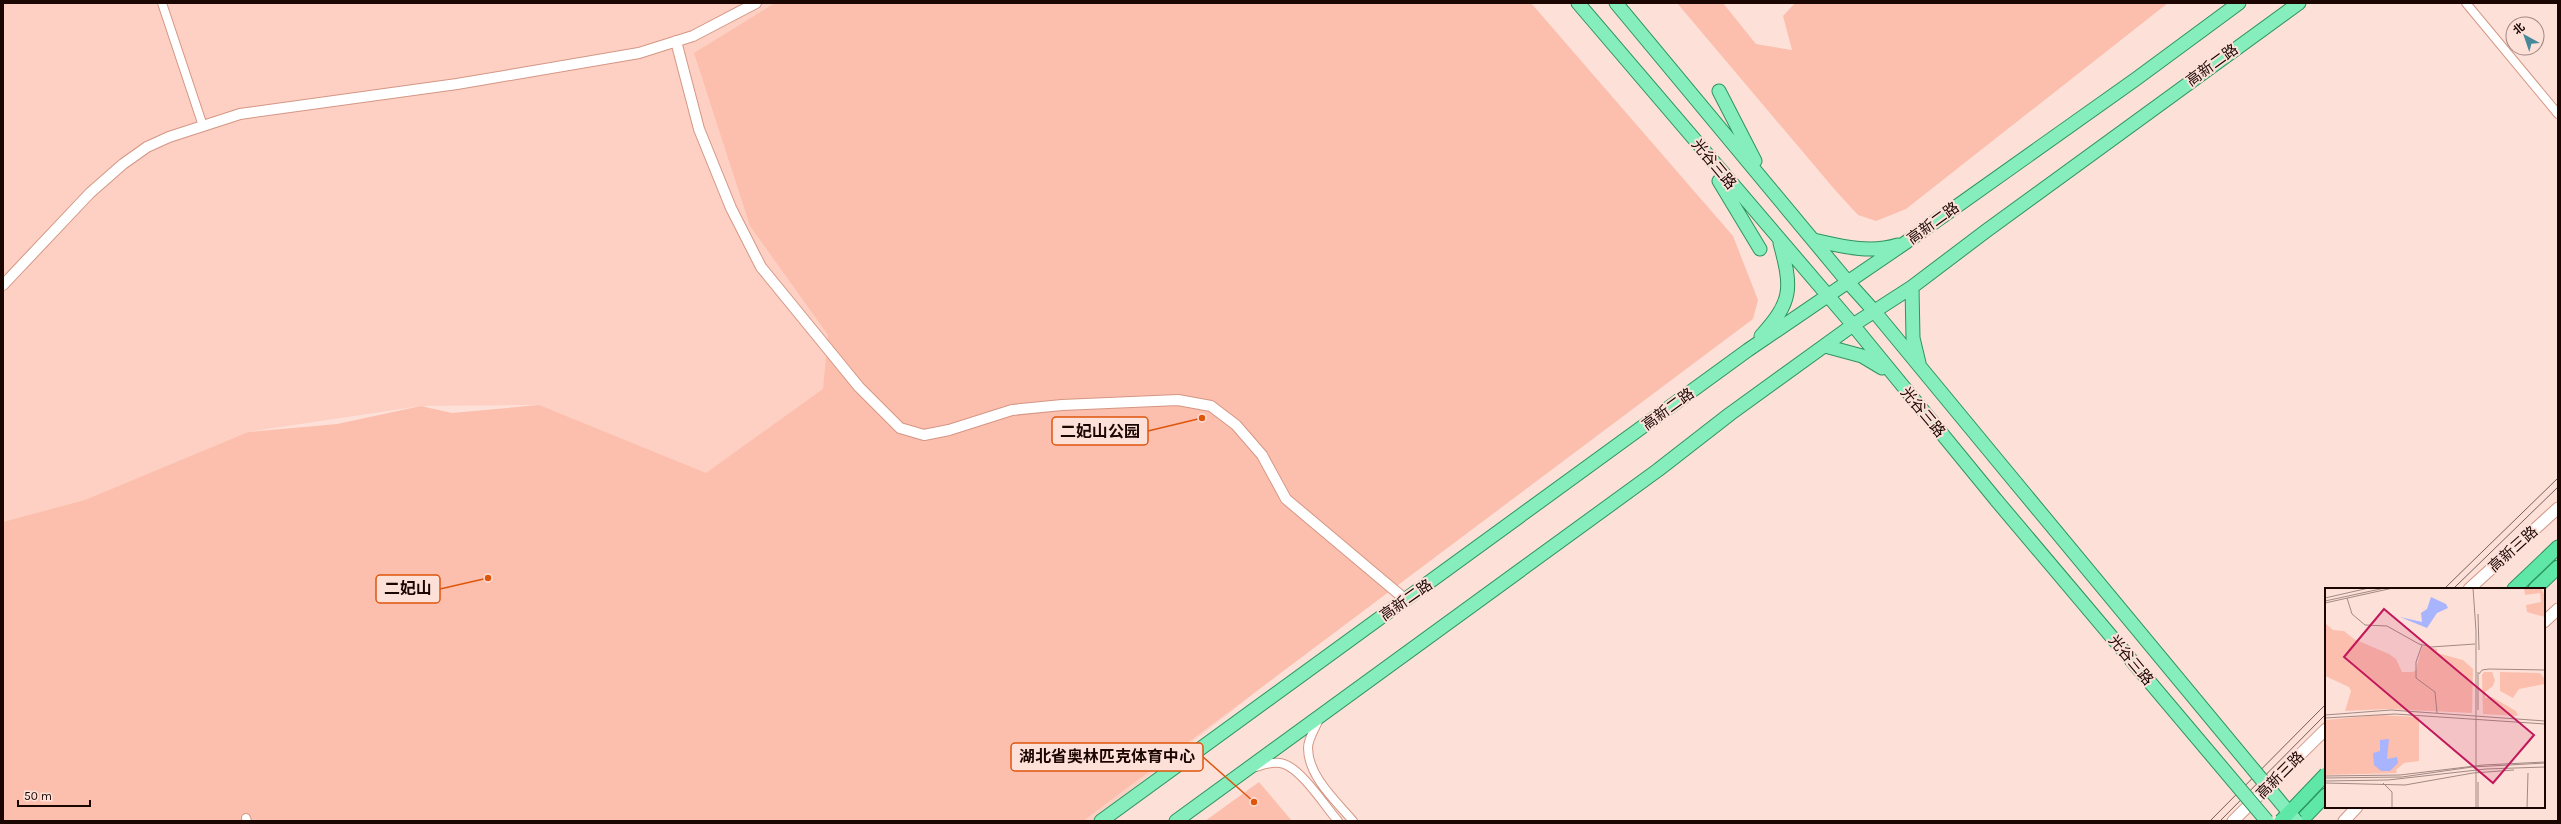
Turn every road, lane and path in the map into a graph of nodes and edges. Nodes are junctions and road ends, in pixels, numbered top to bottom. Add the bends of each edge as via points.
1 (162, 3) edge
2 (756, 3) edge
3 (1578, 3) edge
4 (1616, 3) edge
5 (2239, 3) edge
6 (2299, 3) edge
7 (2466, 3) edge
8 (676, 41) junction
9 (1719, 91) dead end
10 (2558, 114) edge
11 (203, 126) junction
12 (1697, 145) junction
13 (1767, 184) junction
14 (1778, 240) junction
15 (1814, 240) junction
16 (1905, 243) junction
17 (1760, 249) dead end
18 (1847, 281) junction
19 (3, 285) edge
20 (1912, 287) junction
21 (1828, 296) junction
22 (1874, 310) junction
23 (1853, 325) junction
24 (1825, 346) junction
25 (1748, 350) junction
26 (1920, 366) junction
27 (1889, 372) junction
28 (2558, 508) edge
29 (2558, 547) edge
30 (2558, 567) edge
31 (2470, 588) edge
32 (2515, 588) edge
33 (2536, 588) edge
34 (1406, 600) junction
35 (2558, 609) edge
36 (2545, 621) edge
37 (1319, 719) junction
38 (2325, 730) edge
39 (1247, 769) junction
40 (2325, 775) edge
41 (2325, 796) edge
42 (2357, 808) edge
43 (1101, 821) edge
44 (1176, 821) edge
45 (1338, 821) edge
46 (1353, 821) edge
47 (2233, 821) edge
48 (2267, 821) edge
49 (2281, 821) edge
50 (2296, 821) edge
51 (2301, 821) edge
52 (2344, 821) edge

1 - 11 street
2 - 8 street via 693,36
3 - 12 main road, 光谷三路
4 - 13 main road, 光谷三路
5 - 16 main road, 高新二路
6 - 20 main road, 高新二路 via 1998,221
7 - 10 street
8 - 11 street via 639,53 606,59 457,84 240,114
8 - 34 street via 700,129 731,208 761,267 859,387 900,428 924,435 949,430 1012,410 1062,405 1178,400 1211,406 1236,425 1262,455 1286,499
9 - 13 main road
11 - 19 street via 147,147 123,164 90,193
12 - 14 main road, 光谷三路
12 - 17 main road
13 - 15 main road, 光谷三路
14 - 21 main road, 光谷三路
14 - 25 main road via 1789,282 1786,303 1776,320
15 - 16 main road via 1866,249 1890,248
15 - 18 main road, 光谷三路
16 - 18 main road, 高新二路
18 - 21 main road, 高新二路
18 - 22 main road, 光谷三路
20 - 22 main road, 高新二路
20 - 26 main road via 1913,338
21 - 23 main road, 光谷三路
21 - 25 main road, 高新二路
22 - 23 main road, 高新二路
22 - 26 main road, 光谷三路
23 - 24 main road, 高新二路
23 - 27 main road, 光谷三路
24 - 27 main road via 1862,356
24 - 37 main road, 高新二路
25 - 34 main road, 高新二路
26 - 50 main road, 光谷三路, bridge
27 - 48 main road, 光谷三路, bridge
28 - 31 main road, 高新三路
29 - 32 highway, 高新三路
30 - 33 highway
34 - 43 main road, 高新二路
35 - 36 main road
37 - 39 main road, 高新二路
37 - 46 street via 1308,746 1316,775
38 - 47 main road, 高新三路
39 - 44 main road, 高新二路
39 - 45 street via 1268,764 1283,764 1294,770
40 - 49 highway, bridge
41 - 51 highway
42 - 52 main road

